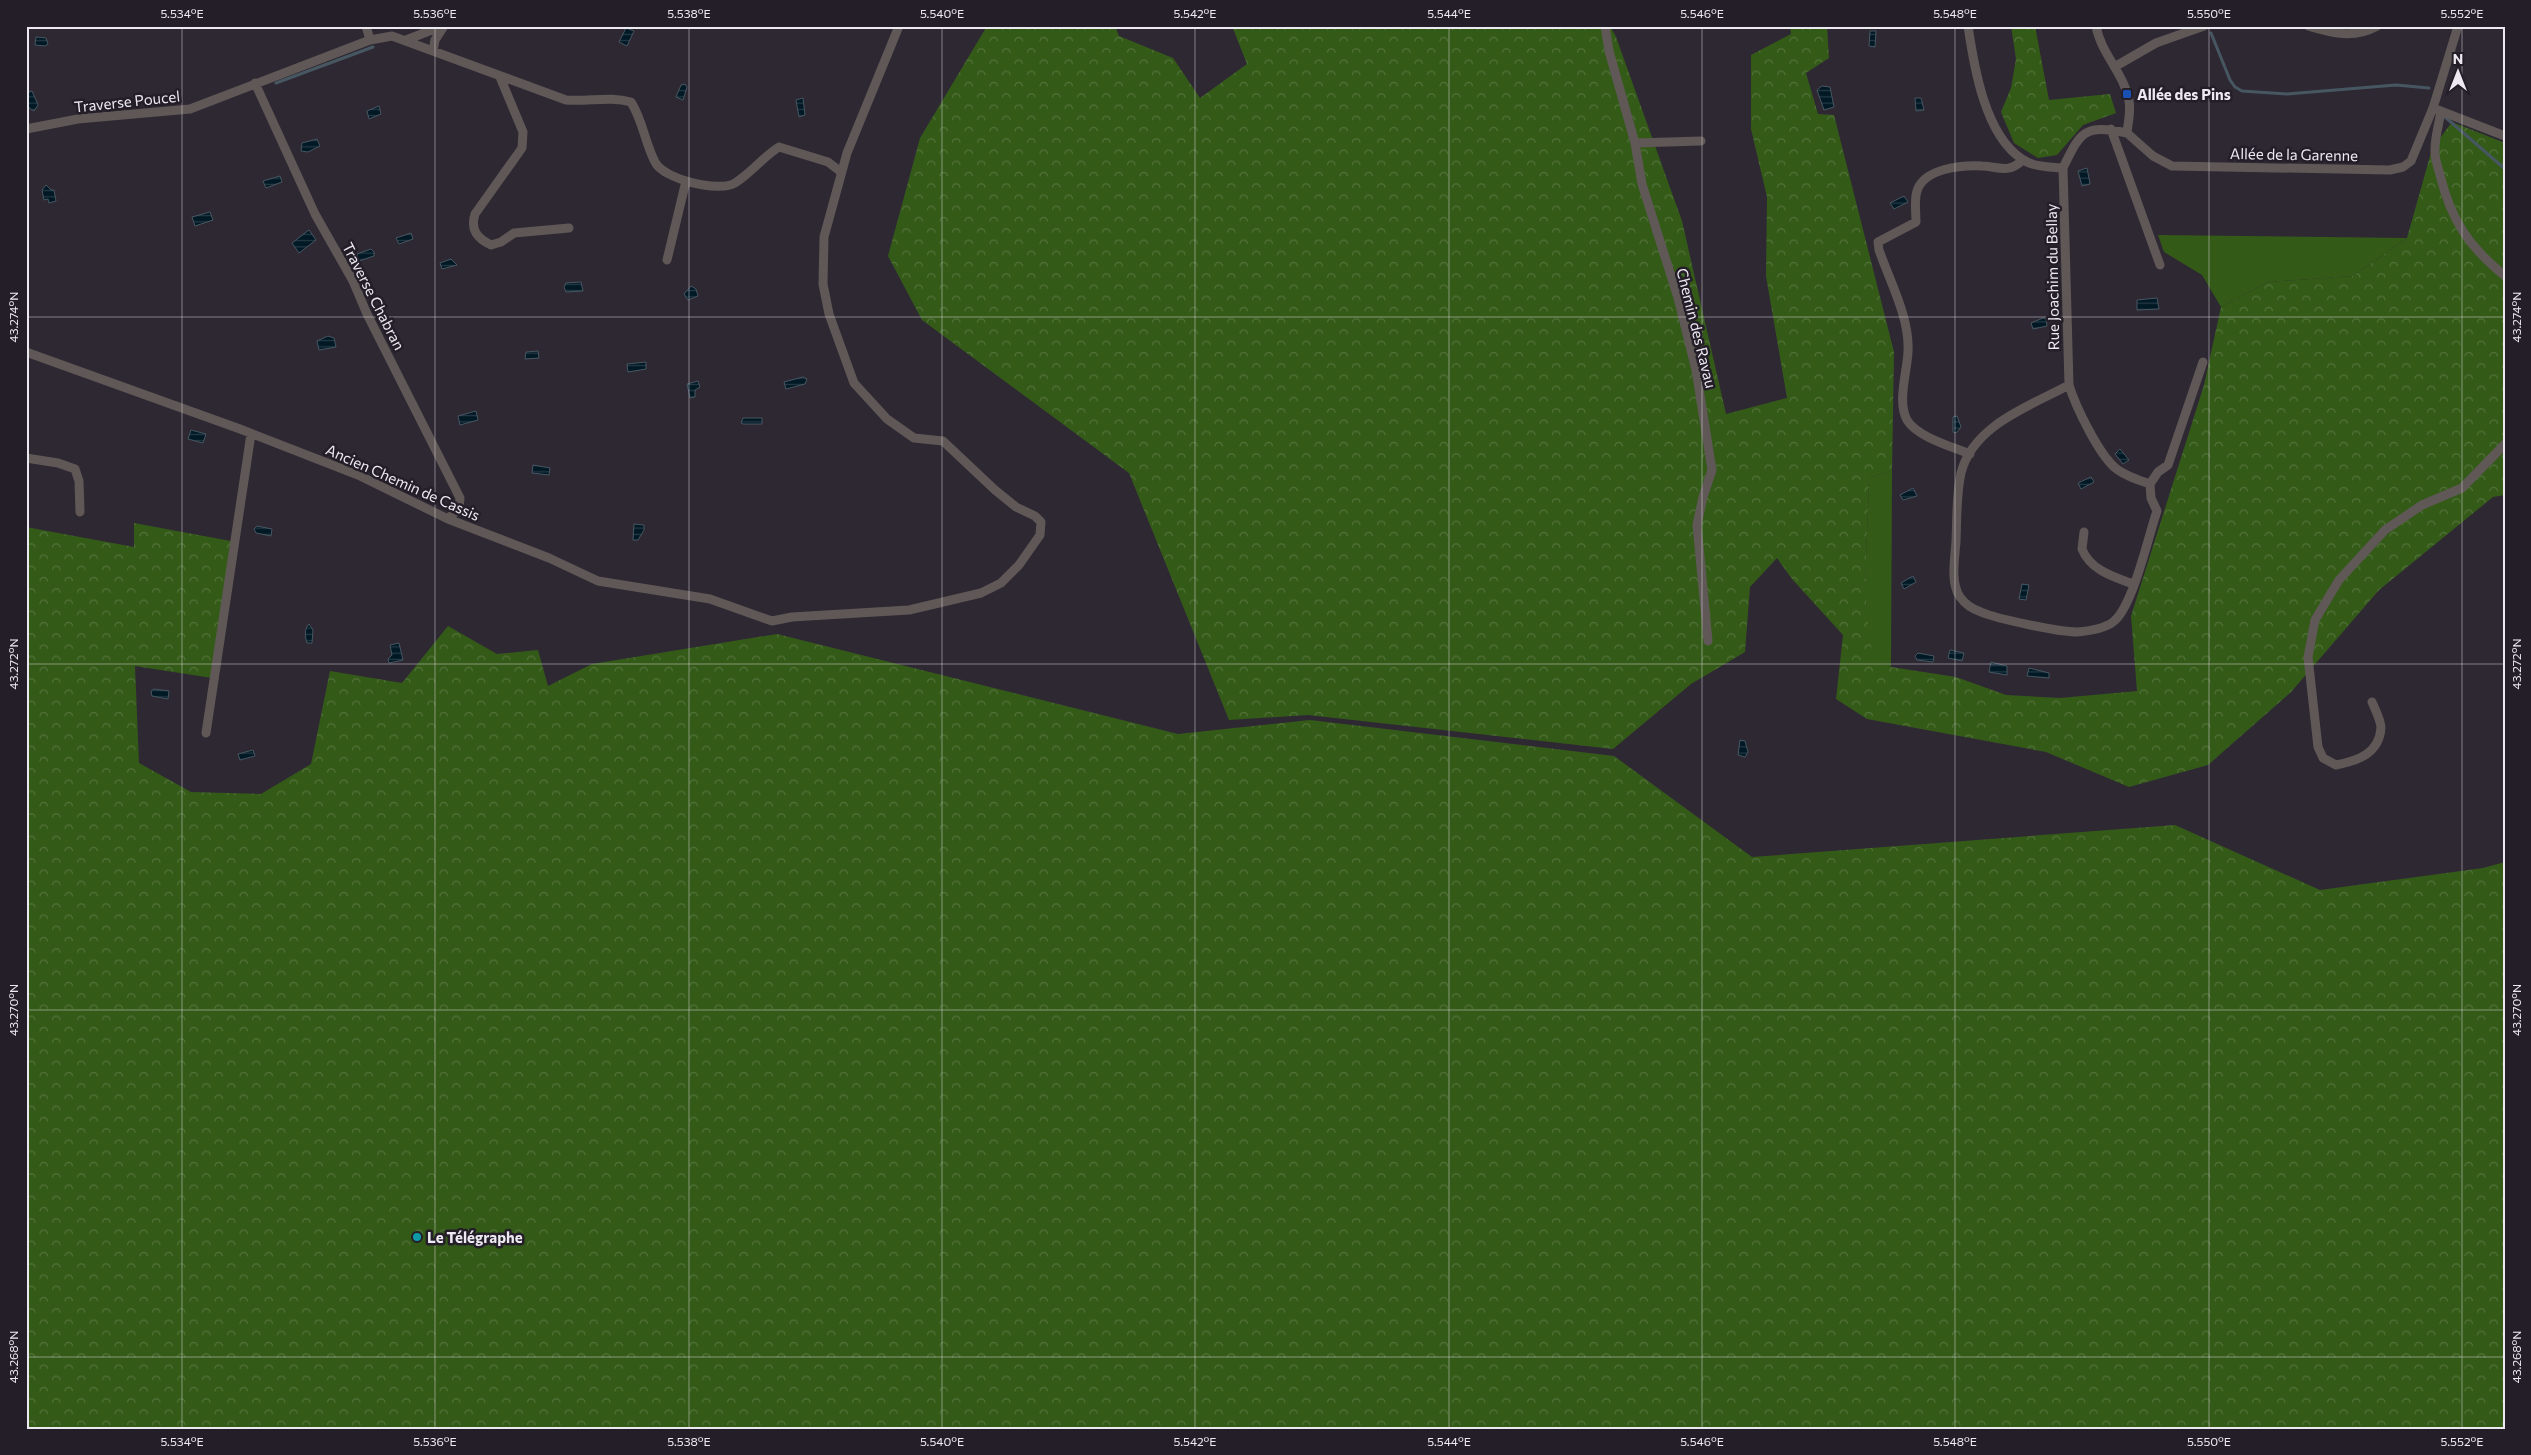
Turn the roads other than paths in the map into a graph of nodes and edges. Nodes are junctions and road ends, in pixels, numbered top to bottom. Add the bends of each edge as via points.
1 (366, 26) edge
2 (443, 26) edge
3 (899, 26) edge
4 (1605, 26) edge
5 (1968, 26) edge
6 (2096, 26) edge
7 (2204, 26) edge
8 (2308, 26) edge
9 (2377, 26) edge
10 (2458, 26) edge
11 (370, 40) junction
12 (406, 40) junction
13 (432, 51) junction
14 (2116, 66) junction
15 (500, 77) junction
16 (255, 83) junction
17 (2437, 110) junction
18 (26, 129) edge
19 (2111, 129) junction
20 (2127, 133) junction
21 (2505, 136) edge
22 (1701, 141) dead end
23 (1635, 143) junction
24 (2023, 160) junction
25 (2063, 168) junction
26 (841, 172) junction
27 (686, 181) junction
28 (569, 228) dead end
29 (667, 260) dead end
30 (2160, 265) dead end
31 (2505, 276) edge
32 (26, 352) edge
33 (2203, 362) dead end
34 (2069, 385) junction
35 (251, 434) junction
36 (2505, 444) edge
37 (1970, 454) junction
38 (26, 458) edge
39 (2150, 484) junction
40 (80, 512) dead end
41 (448, 519) junction
42 (2084, 532) dead end
43 (2133, 584) junction
44 (1708, 641) dead end
45 (2372, 702) dead end
46 (206, 733) dead end

1 - 11 street
2 - 12 street
2 - 13 street
3 - 26 street
4 - 23 street, Chemin des Ravau
5 - 24 street via 1986,108 1999,134
6 - 14 street via 2105,52
7 - 14 street via 2156,43
8 - 9 street via 2350,34
10 - 17 street
11 - 12 street, Traverse Poucel via 392,36
11 - 16 street, Traverse Poucel
12 - 13 street
13 - 15 street
14 - 20 street via 2130,102
15 - 27 street via 566,100 587,102 617,98 631,102 658,168
15 - 28 street via 523,132 522,148 475,214 472,223 476,236 490,245 514,233
16 - 18 street, Traverse Poucel via 190,109 78,119
16 - 41 street, Traverse Chabran via 315,214 354,281 367,314 460,498 459,508
17 - 20 street, Allée de la Garenne via 2412,161 2390,170 2172,166 2153,156
17 - 21 street
17 - 31 street via 2434,151 2454,218 2463,235 2486,261
19 - 20 street
19 - 25 street via 2089,131 2077,140
19 - 30 street
22 - 23 street
23 - 44 street, Chemin des Ravau via 1642,184 1678,298 1696,370 1712,470 1697,524
24 - 25 street
24 - 37 street via 2007,169 1957,167 1938,172 1920,183 1916,193 1916,222 1878,242 1906,327 1908,350 1903,406 1908,421 1930,439
25 - 34 street, Rue Joachim du Bellay
26 - 27 street via 828,162 779,147 734,184 719,187
26 - 41 street, Ancien Chemin de Cassis via 824,238 823,284 829,314 854,383 887,419 914,438 943,441 1016,507 1041,522 1040,535 1001,583 980,592 909,610 772,621 710,599 598,581 549,558
27 - 29 street
32 - 35 street, Ancien Chemin de Cassis
33 - 39 street via 2168,465
34 - 37 street via 2000,422 1984,435
34 - 39 street, Rue Joachim du Bellay via 2075,404 2115,468 2130,478
35 - 41 street, Ancien Chemin de Cassis via 358,475
35 - 46 street
36 - 45 street via 2462,488 2422,505 2386,530 2339,580 2316,620 2308,657 2318,747 2323,758 2336,765 2356,761 2376,747 2381,727
37 - 43 street via 1962,472 1958,496 1954,579 1958,595 1966,605 2002,618 2075,632 2095,630 2112,623 2125,609
38 - 40 street via 75,469 79,481
39 - 43 street via 2151,498 2157,511
42 - 43 street via 2082,549 2088,559 2109,576

